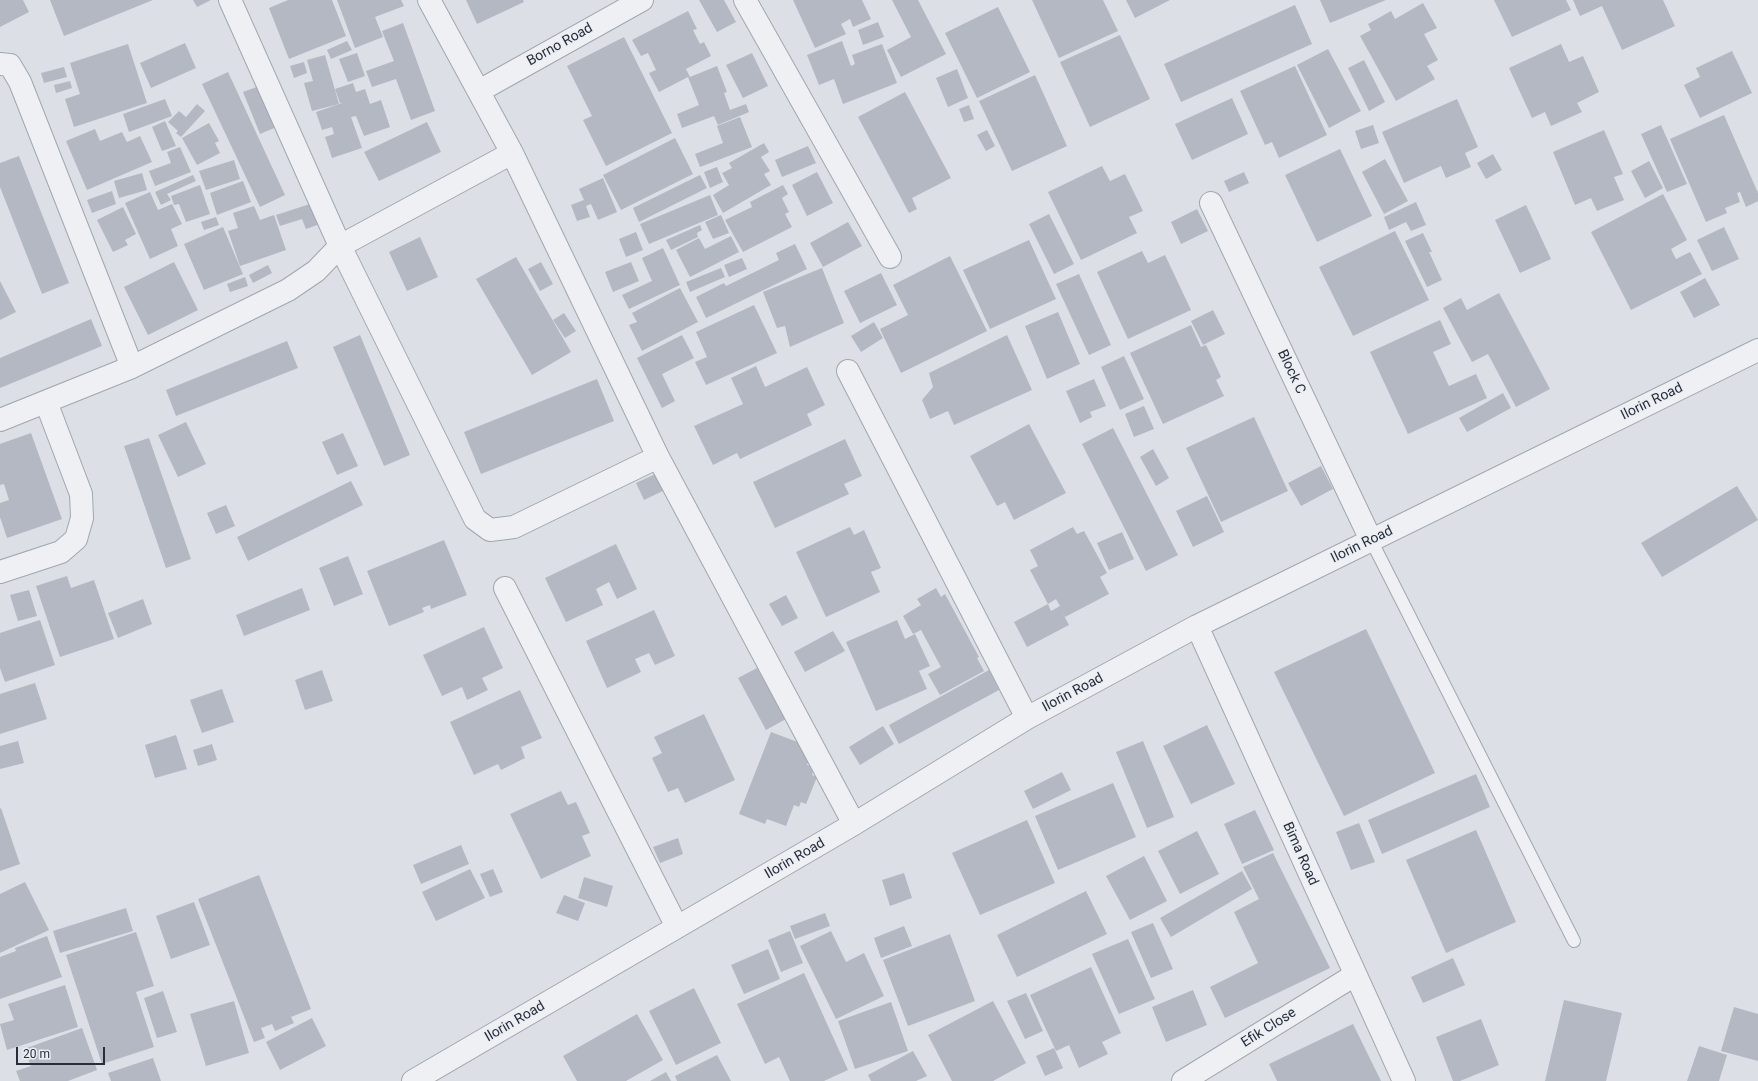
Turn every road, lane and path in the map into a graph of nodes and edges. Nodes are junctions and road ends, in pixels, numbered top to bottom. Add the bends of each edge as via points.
1 (230, 0) edge
2 (429, 0) edge
3 (642, 0) edge
4 (745, 0) edge
5 (0, 64) edge
6 (479, 91) junction
7 (512, 153) junction
8 (1211, 203) dead end
9 (340, 246) junction
10 (890, 257) dead end
11 (1758, 350) edge
12 (132, 367) junction
13 (848, 372) dead end
14 (46, 402) junction
15 (0, 420) edge
16 (658, 457) junction
17 (1371, 540) junction
18 (0, 572) edge
19 (505, 588) dead end
20 (1197, 626) junction
21 (1027, 718) junction
22 (854, 824) junction
23 (677, 927) junction
24 (1574, 941) dead end
25 (1356, 975) junction
26 (414, 1081) edge
27 (1183, 1081) edge
28 (1404, 1081) edge

1 - 9 street
2 - 6 street
3 - 6 street, Borno Road
4 - 10 street
5 - 12 street via 10,65 20,82
6 - 7 street
7 - 9 street
7 - 16 street
8 - 17 street, Block C
9 - 12 street via 316,271 288,290
9 - 16 street via 475,519 490,530 514,527
11 - 17 street, Ilorin Road
12 - 14 street
13 - 21 street
14 - 15 street
14 - 18 street via 80,494 82,518 76,539 60,552
16 - 22 street
17 - 20 street, Ilorin Road
17 - 24 lane
19 - 23 street
20 - 21 street, Ilorin Road
20 - 25 street, Bima Road
21 - 22 street, Ilorin Road
22 - 23 street, Ilorin Road
23 - 26 street, Ilorin Road
25 - 27 street, Efik Close
25 - 28 street, Bima Road

